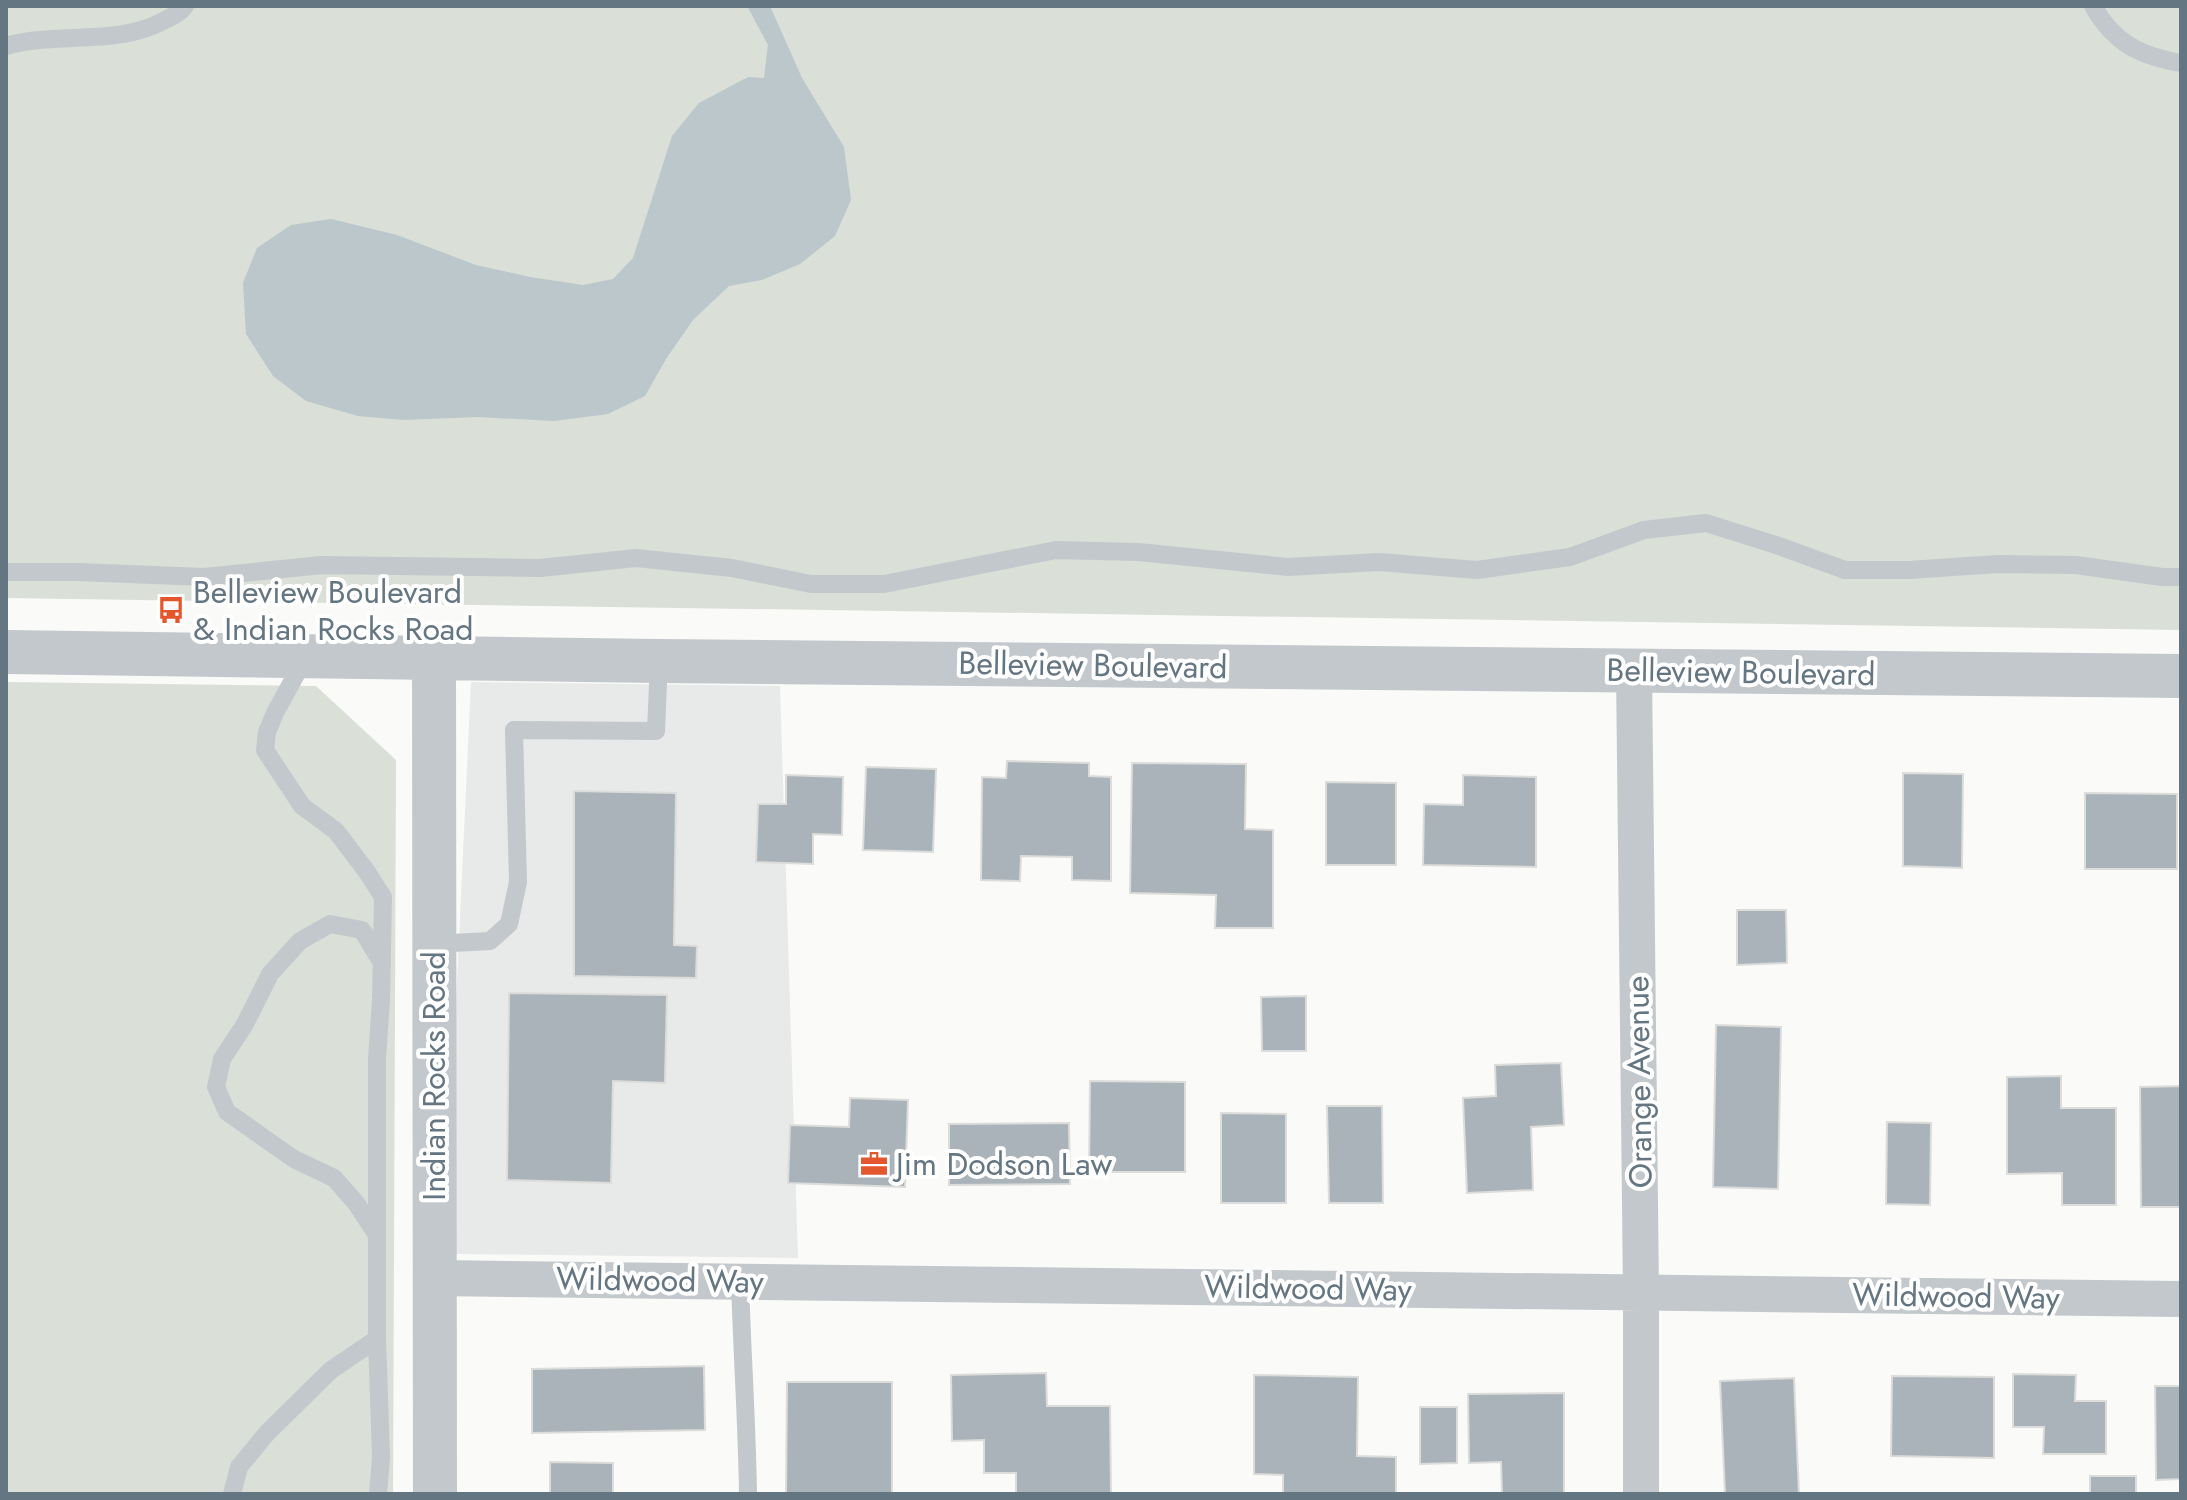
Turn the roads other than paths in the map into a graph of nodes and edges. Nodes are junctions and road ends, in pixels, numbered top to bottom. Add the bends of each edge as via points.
1 (185, 6) edge
2 (2093, 6) edge
3 (6, 46) edge
4 (2181, 63) edge
5 (6, 572) edge
6 (2181, 577) edge
7 (6, 652) edge
8 (306, 656) junction
9 (434, 658) junction
10 (659, 661) junction
11 (1634, 671) junction
12 (2181, 676) edge
13 (434, 944) junction
14 (382, 963) junction
15 (378, 1237) junction
16 (434, 1278) junction
17 (740, 1281) junction
18 (1641, 1292) junction
19 (2181, 1299) edge
20 (377, 1339) junction
21 (232, 1494) edge
22 (378, 1494) edge
23 (435, 1494) edge
24 (748, 1494) edge
25 (1641, 1494) edge

1 - 3 lane via 139,31
2 - 4 lane via 2123,43
5 - 6 lane via 204,577 322,565 540,568 636,558 732,568 811,584 884,584 1056,550 1288,567 1379,562 1477,570 1570,557 1644,530 1706,523 1845,570 2030,564
7 - 8 street, Belleview Boulevard
8 - 9 street, Belleview Boulevard
8 - 14 lane via 275,713 265,750 302,806 336,831 383,897
9 - 10 street, Belleview Boulevard
9 - 13 street, Indian Rocks Road
10 - 11 street, Belleview Boulevard
10 - 13 lane via 656,731 514,730 518,882 509,924 490,941
11 - 12 street, Belleview Boulevard
11 - 18 street, Orange Avenue
13 - 16 street, Indian Rocks Road
14 - 15 lane
14 - 15 lane via 362,930 330,924 300,941 270,974 222,1059 216,1087 227,1112 239,1122 334,1178
15 - 20 lane
16 - 17 street, Wildwood Way
16 - 23 street, Indian Rocks Road
17 - 18 street, Wildwood Way
17 - 24 lane
18 - 19 street, Wildwood Way
18 - 25 street, Orange Avenue
20 - 21 lane via 331,1370 267,1433 239,1467
20 - 22 lane

